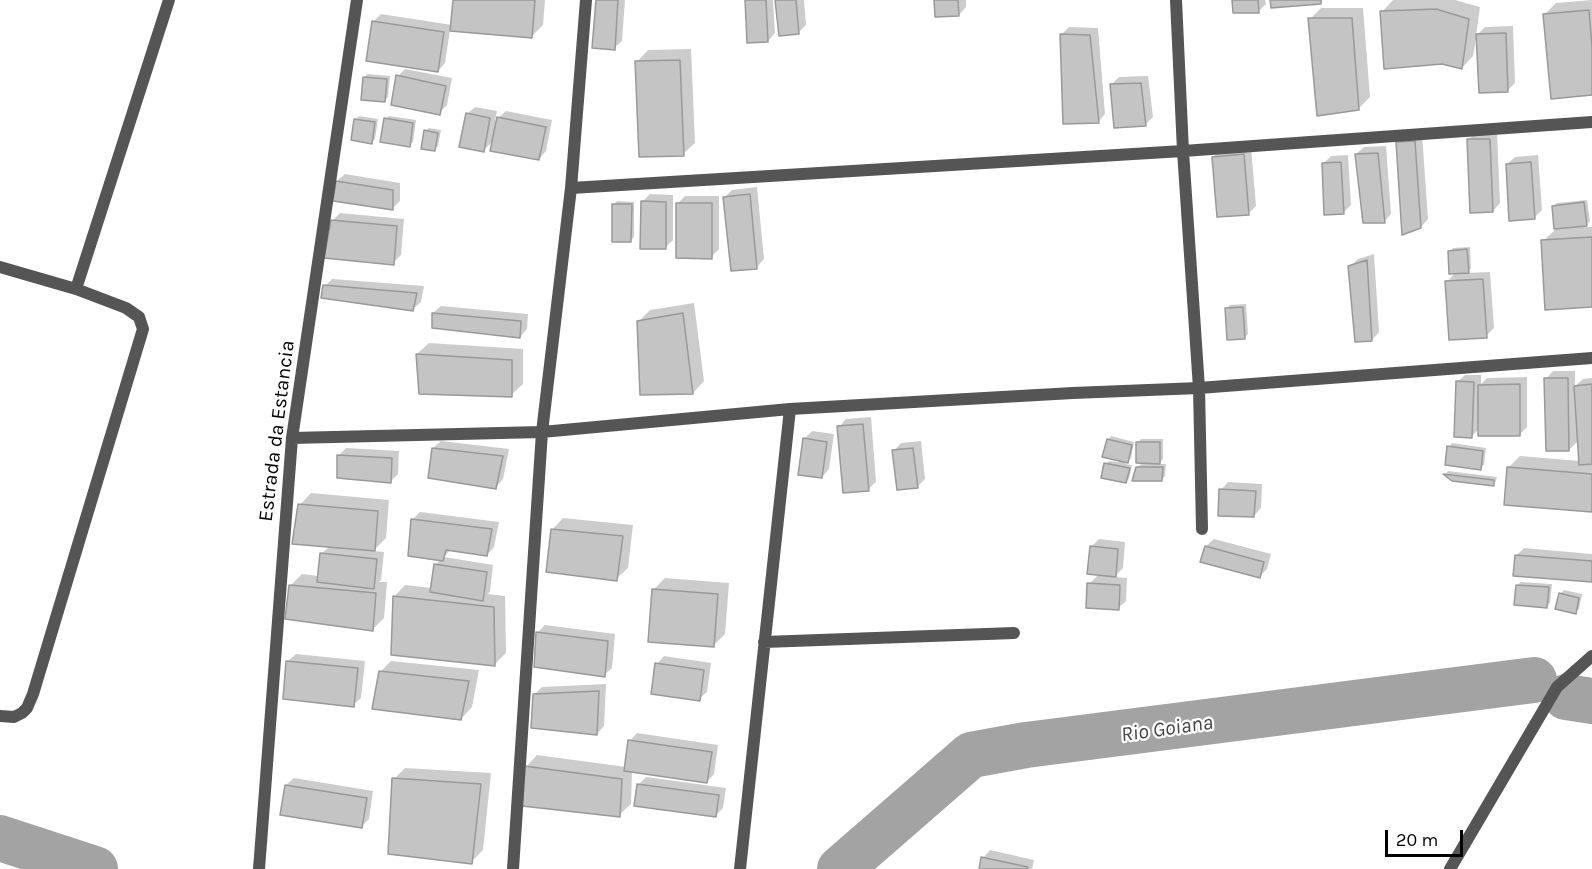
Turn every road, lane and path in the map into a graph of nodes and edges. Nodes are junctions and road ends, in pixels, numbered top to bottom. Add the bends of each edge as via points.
1 (169, 0) edge
2 (357, 0) edge
3 (586, 0) edge
4 (1176, 0) edge
5 (1592, 122) edge
6 (1183, 151) junction
7 (571, 188) junction
8 (0, 267) edge
9 (76, 289) junction
10 (1592, 358) edge
11 (1199, 388) junction
12 (790, 409) junction
13 (542, 432) junction
14 (292, 438) junction
15 (1202, 529) dead end
16 (1014, 633) dead end
17 (764, 642) junction
18 (1592, 656) edge
19 (0, 716) edge
20 (259, 869) edge
21 (513, 869) edge
22 (740, 869) edge
23 (1450, 869) edge

1 - 9 street
2 - 14 street, Estrada da Estancia
3 - 7 street
4 - 6 street
5 - 6 street
6 - 7 street
6 - 11 street
7 - 13 street
8 - 9 street
9 - 19 street via 126,308 139,318 143,329 33,694 22,713
10 - 11 street
11 - 12 street
11 - 15 street
12 - 13 street
12 - 17 street
13 - 14 street
13 - 21 street
14 - 20 street, Estrada da Estancia
16 - 17 street
17 - 22 street
18 - 23 street via 1557,687

